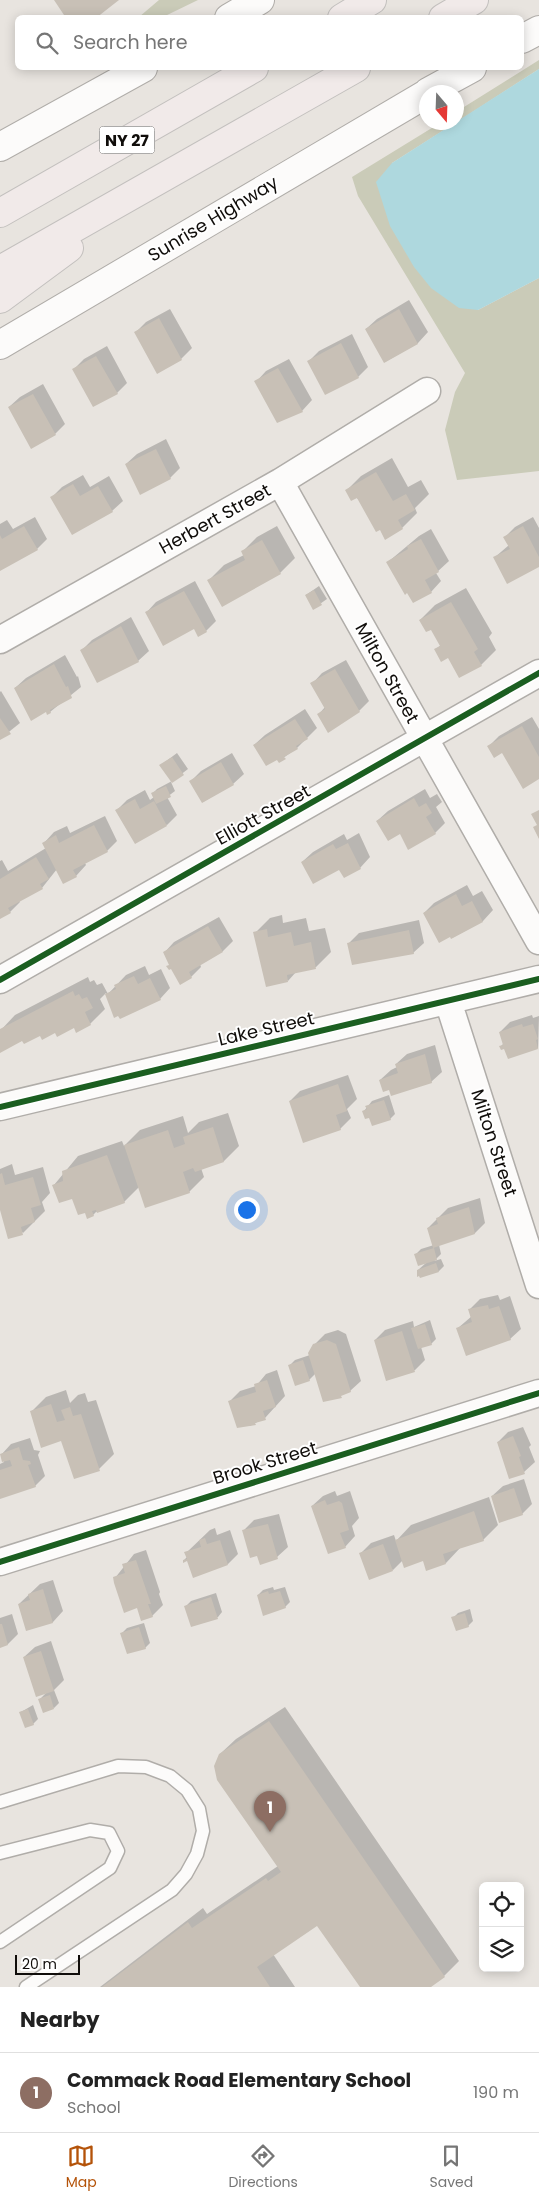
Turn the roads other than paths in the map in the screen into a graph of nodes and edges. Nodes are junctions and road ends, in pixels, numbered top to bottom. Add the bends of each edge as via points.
1 (260, 0) edge
2 (372, 0) edge
3 (474, 0) edge
4 (235, 15) edge
5 (347, 15) edge
6 (448, 15) edge
7 (539, 30) edge
8 (524, 38) edge
9 (139, 70) edge
10 (250, 70) edge
11 (352, 70) edge
12 (468, 70) edge
13 (441, 85) edge
14 (419, 98) edge
15 (2, 141) edge
16 (153, 183) junction
17 (0, 213) edge
18 (0, 270) edge
19 (0, 300) edge
20 (0, 345) edge
21 (427, 391) dead end
22 (280, 482) junction
23 (0, 640) edge
24 (539, 673) edge
25 (424, 740) junction
26 (539, 941) edge
27 (539, 979) edge
28 (0, 980) edge
29 (448, 1001) junction
30 (0, 1106) edge
31 (539, 1285) edge
32 (539, 1393) edge
33 (0, 1562) edge
34 (0, 1802) edge
35 (0, 1853) edge
36 (0, 1942) edge
37 (26, 1987) edge

1 - 4 main road
2 - 5 highway
3 - 6 highway
7 - 8 main road
9 - 15 main road
10 - 17 highway, NY 27
11 - 16 highway, NY 27
12 - 13 main road, Sunrise Highway
14 - 20 main road, Sunrise Highway
16 - 18 highway, NY 27
16 - 19 highway
21 - 22 street, Herbert Street
22 - 23 street, Herbert Street
22 - 25 street, Milton Street
24 - 25 street, Elliott Street
25 - 26 street, Milton Street
25 - 28 street, Elliott Street
27 - 29 street, Lake Street
29 - 30 street, Lake Street
29 - 31 street, Milton Street
32 - 33 street, Brook Street
34 - 37 lane via 118,1766 146,1767 170,1776 187,1790 199,1809 203,1831 197,1854 172,1890
35 - 36 lane via 90,1830 109,1834 118,1851 110,1868

